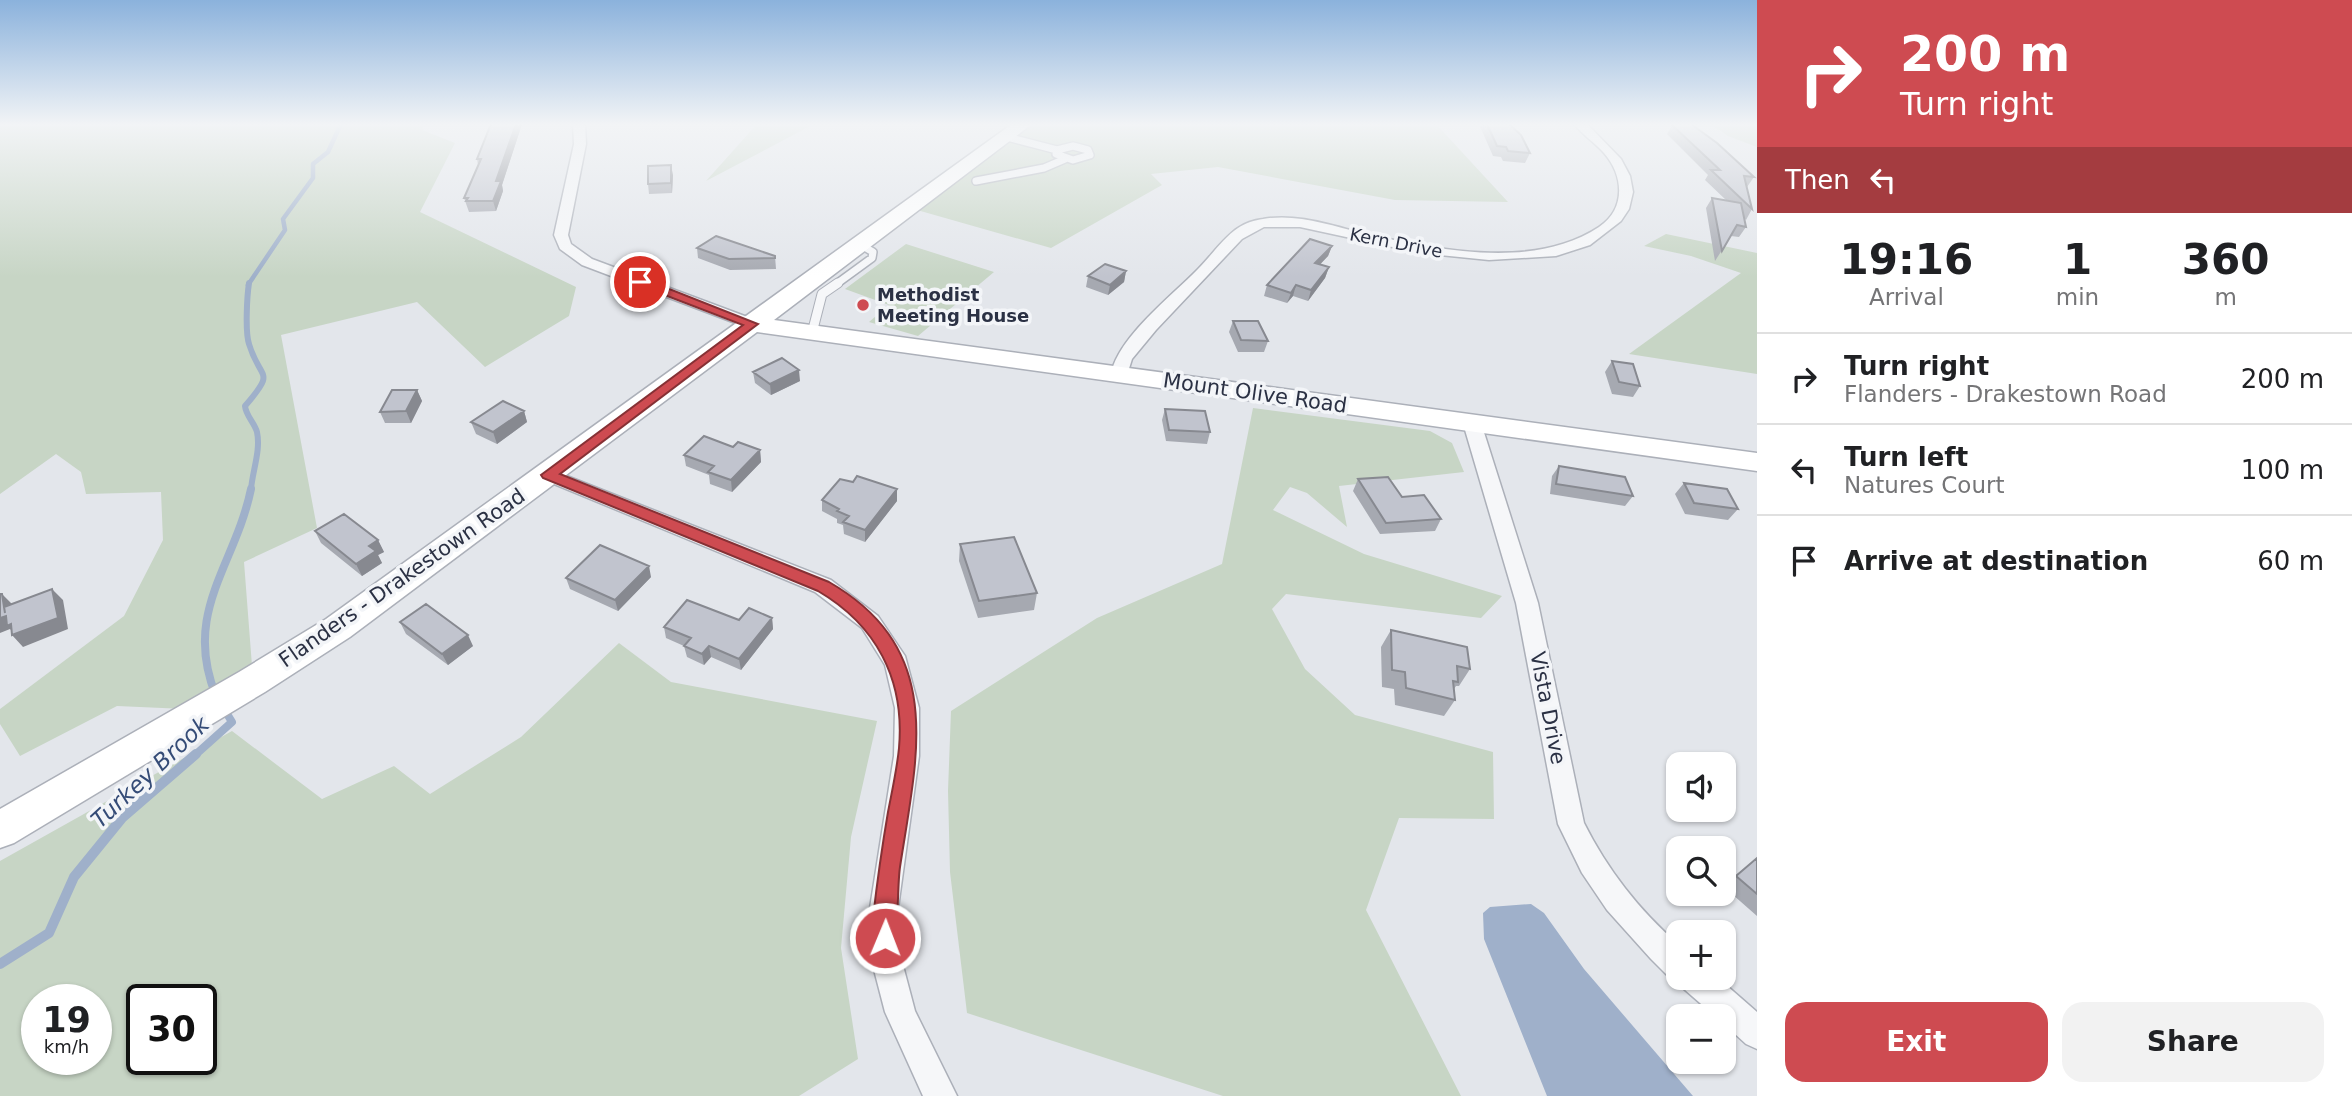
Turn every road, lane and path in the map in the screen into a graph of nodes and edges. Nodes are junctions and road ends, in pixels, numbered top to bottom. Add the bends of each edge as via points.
1 (573, 175) edge
2 (955, 175) edge
3 (996, 175) edge
4 (1623, 175) edge
5 (976, 181) dead end
6 (861, 245) junction
7 (752, 324) junction
8 (812, 333) junction
9 (1120, 374) junction
10 (1472, 423) junction
11 (1757, 462) edge
12 (549, 475) junction
13 (0, 830) edge
14 (1666, 952) edge
15 (1709, 990) edge
16 (1757, 1033) edge
17 (941, 1096) edge

1 - 7 street via 561,235 565,246 587,262
2 - 6 street, Flanders - Drakestown Road
3 - 5 lane
4 - 9 street, Kern Drive via 1625,202 1617,218 1591,240 1519,255 1466,255 1307,225 1258,224 1243,232 1175,303 1124,359
6 - 7 street, Flanders - Drakestown Road
6 - 8 lane via 873,252 872,258 822,294 817,328
7 - 8 street, Mount Olive Road
7 - 12 street, Flanders - Drakestown Road
8 - 9 street, Mount Olive Road
9 - 10 street, Mount Olive Road
10 - 11 street, Mount Olive Road
10 - 14 street, Vista Drive via 1527,603 1571,824 1605,887
12 - 13 street, Flanders - Drakestown Road via 370,606 252,682
12 - 17 street via 823,586 845,599 878,631 901,676 909,718 909,748 884,918 886,958 904,1021
15 - 16 street

